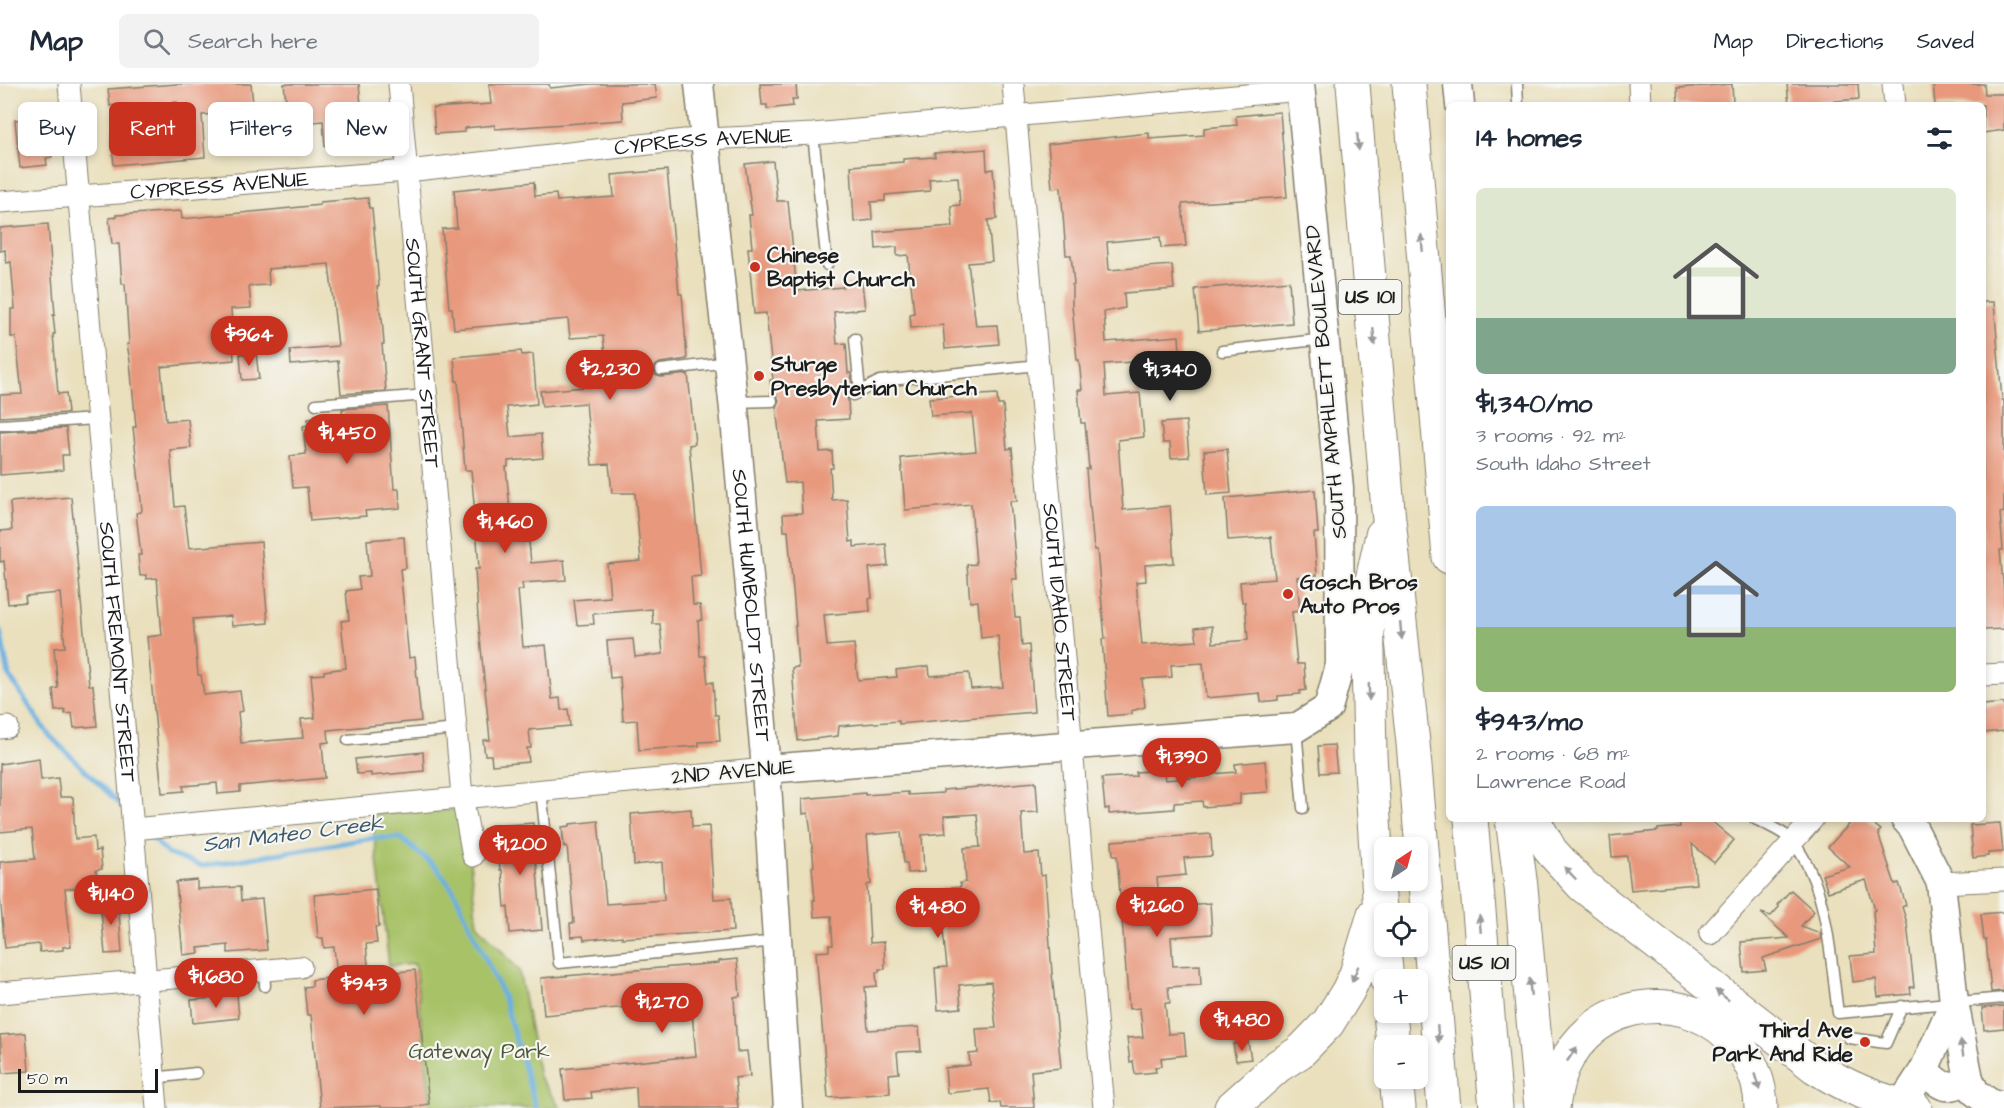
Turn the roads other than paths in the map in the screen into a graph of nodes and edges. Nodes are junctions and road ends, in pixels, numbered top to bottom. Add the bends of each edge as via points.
1 (69, 84) edge
2 (399, 84) edge
3 (699, 84) edge
4 (1013, 84) edge
5 (1353, 84) edge
6 (1409, 84) edge
7 (1458, 84) edge
8 (1516, 84) edge
9 (1639, 84) edge
10 (1893, 84) edge
11 (1300, 87) edge
12 (1460, 102) edge
13 (1518, 102) edge
14 (1640, 102) edge
15 (1895, 102) edge
16 (1016, 116) junction
17 (813, 134) junction
18 (705, 139) junction
19 (407, 171) junction
20 (77, 197) junction
21 (0, 202) edge
22 (827, 265) dead end
23 (1427, 301) junction
24 (855, 339) dead end
25 (1325, 339) junction
26 (1222, 351) dead end
27 (729, 362) junction
28 (1038, 365) junction
29 (661, 370) dead end
30 (1446, 390) edge
31 (427, 395) junction
32 (772, 401) dead end
33 (733, 402) junction
34 (316, 404) dead end
35 (97, 418) junction
36 (0, 425) edge
37 (1388, 510) junction
38 (1446, 522) edge
39 (2004, 674) edge
40 (1986, 675) edge
41 (1328, 708) joint
42 (1296, 728) junction
43 (456, 729) junction
44 (348, 740) dead end
45 (1072, 746) junction
46 (766, 768) junction
47 (541, 789) junction
48 (462, 796) junction
49 (1303, 808) dead end
50 (1472, 822) edge
51 (1512, 822) edge
52 (1535, 822) edge
53 (1760, 822) edge
54 (1810, 822) edge
55 (1908, 822) edge
56 (133, 838) junction
57 (1793, 841) junction
58 (473, 856) dead end
59 (2004, 880) edge
60 (1941, 883) junction
61 (1379, 898) junction
62 (1710, 934) dead end
63 (776, 941) junction
64 (301, 967) dead end
65 (1386, 969) edge
66 (145, 980) junction
67 (0, 993) edge
68 (2004, 998) edge
69 (1954, 1002) junction
70 (1902, 1006) junction
71 (1849, 1038) dead end
72 (1924, 1071) junction
73 (196, 1073) dead end
74 (154, 1078) junction
75 (1969, 1079) junction
76 (1397, 1089) edge
77 (1908, 1107) edge
78 (2004, 1107) edge
79 (157, 1108) edge
80 (788, 1108) edge
81 (1104, 1108) edge
82 (1231, 1108) edge
83 (1399, 1108) edge
84 (1444, 1108) edge
85 (1496, 1108) edge
86 (1541, 1108) edge
87 (1553, 1108) edge
88 (1761, 1108) edge
89 (1999, 1108) edge

1 - 20 street, SOUTH FREMONT STREET
2 - 19 street, SOUTH GRANT STREET
3 - 18 street, SOUTH HUMBOLDT STREET
4 - 16 street, SOUTH IDAHO STREET
5 -> 37 highway, US 101
23 -> 6 highway, US 101
7 - 12 street
8 - 13 lane
9 - 14 street
10 - 15 street
11 - 16 street, CYPRESS AVENUE
11 - 25 street, SOUTH AMPHLETT BOULEVARD
16 - 17 street, CYPRESS AVENUE
16 - 28 street, SOUTH IDAHO STREET
17 - 18 street, CYPRESS AVENUE
17 - 22 lane
18 - 19 street, CYPRESS AVENUE
18 - 27 street, SOUTH HUMBOLDT STREET
19 - 20 street, CYPRESS AVENUE
19 - 31 street, SOUTH GRANT STREET
20 - 21 street, CYPRESS AVENUE
20 - 35 street, SOUTH FREMONT STREET
23 - 30 highway
23 - 38 highway, US 101
24 - 28 lane via 857,393 880,381
25 - 26 lane
25 - 41 street, SOUTH AMPHLETT BOULEVARD via 1340,500 1340,665
27 - 29 lane
27 - 33 street, SOUTH HUMBOLDT STREET
28 - 45 street, SOUTH IDAHO STREET
31 - 34 lane
31 - 43 street, SOUTH GRANT STREET
32 - 33 lane
33 - 46 street, SOUTH HUMBOLDT STREET
35 - 36 lane
35 - 56 street, SOUTH FREMONT STREET
37 -> 61 highway via 1367,603 1370,755
37 -> 84 highway, US 101 via 1413,743
39 - 40 street
41 - 42 street, 2ND AVENUE
42 - 45 street, 2ND AVENUE
42 - 49 lane
43 - 44 lane
43 - 48 street, SOUTH GRANT STREET
45 - 46 street, 2ND AVENUE
45 - 81 street, SOUTH IDAHO STREET
46 - 47 street, 2ND AVENUE
46 - 63 street, SOUTH HUMBOLDT STREET
47 - 48 street, 2ND AVENUE
47 - 63 lane via 559,963
48 - 56 street, 2ND AVENUE via 163,825
48 - 58 street, SOUTH GRANT STREET
85 -> 50 highway, US 101
86 -> 51 highway
77 -> 52 highway via 1852,1088 1815,1067 1602,902 1565,868
53 - 57 lane
54 - 57 street
55 - 60 street
56 - 66 street, SOUTH FREMONT STREET
57 - 62 street
57 - 70 lane via 1814,877 1838,1013
59 - 60 street
60 - 69 street
61 - 65 highway
61 -> 82 highway via 1356,974 1328,1023 1300,1052
63 - 80 street, SOUTH HUMBOLDT STREET
64 - 66 street via 264,978
66 - 67 street
66 - 74 street, SOUTH FREMONT STREET
68 - 69 lane
69 - 70 lane
69 - 72 street
75 -> 69 street
70 - 71 lane via 1886,1043
72 - 75 street via 1950,1087
72 - 77 street
73 - 74 lane
74 - 79 street, SOUTH FREMONT STREET
75 - 78 street via 1984,1100
76 - 83 highway
78 - 89 highway
87 -> 88 highway via 1561,1070 1582,1040 1611,1017 1651,1006 1690,1011 1725,1031 1750,1062

